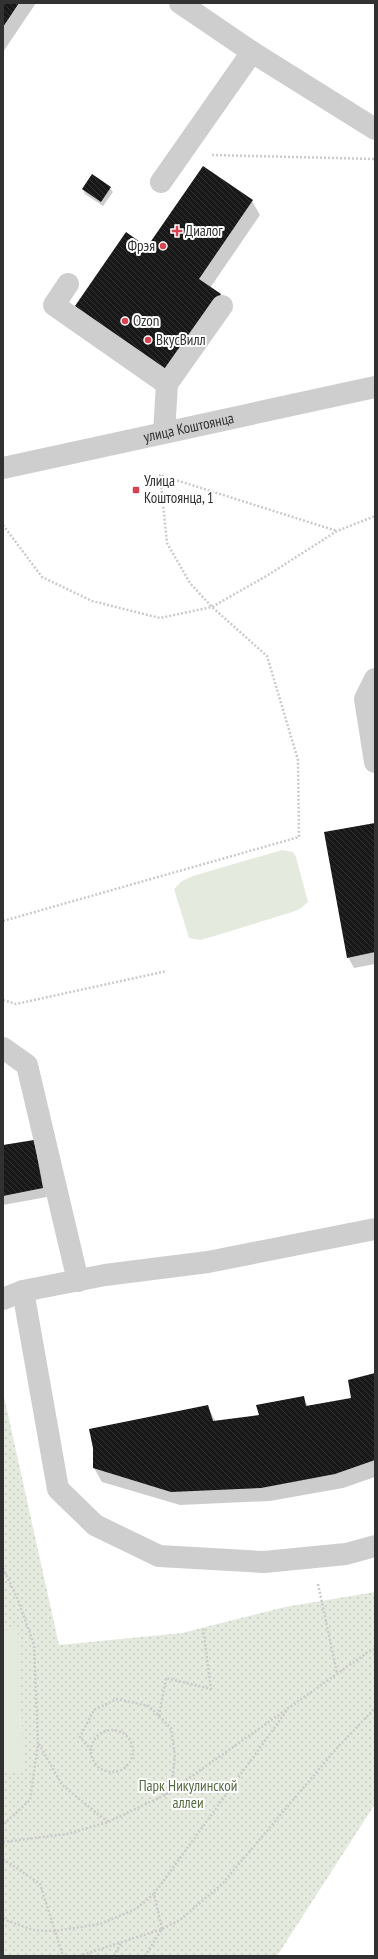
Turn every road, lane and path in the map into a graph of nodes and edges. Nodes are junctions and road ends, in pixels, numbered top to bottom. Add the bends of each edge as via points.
1 (180, 3) edge
2 (206, 10) edge
3 (252, 52) junction
4 (375, 129) edge
5 (180, 154) junction
6 (375, 159) edge
7 (161, 182) dead end
8 (68, 284) dead end
9 (222, 306) dead end
10 (166, 384) junction
11 (375, 387) edge
12 (164, 432) junction
13 (3, 468) edge
14 (375, 516) edge
15 (4, 526) edge
16 (337, 531) junction
17 (212, 607) junction
18 (375, 679) edge
19 (375, 762) edge
20 (3, 921) edge
21 (168, 972) dead end
22 (3, 1000) edge
23 (3, 1048) edge
24 (375, 1229) edge
25 (78, 1281) junction
26 (23, 1291) junction
27 (3, 1299) edge
28 (375, 1546) edge
29 (312, 1557) junction
30 (3, 1568) edge
31 (203, 1628) dead end
32 (375, 1649) edge
33 (337, 1673) junction
34 (289, 1707) junction
35 (375, 1708) edge
36 (159, 1716) junction
37 (38, 1744) junction
38 (91, 1750) junction
39 (165, 1795) junction
40 (108, 1822) junction
41 (3, 1825) edge
42 (3, 1842) edge
43 (3, 1858) edge
44 (154, 1894) junction
45 (3, 1919) edge
46 (162, 1929) junction
47 (55, 1931) junction
48 (121, 1943) junction
49 (63, 1956) edge
50 (79, 1956) edge
51 (114, 1956) edge
52 (145, 1956) edge

1 - 2 street
2 - 3 street
3 - 4 street
3 - 5 street
5 - 6 path
5 - 7 street
8 - 10 street via 54,305
9 - 10 street
10 - 12 street
11 - 12 street, улица Коштоянца
12 - 13 street, улица Коштоянца
14 - 16 path
15 - 17 path via 42,577 92,601 160,618
16 - 17 path
16 - 17 path via 160,475 166,544 190,583
17 - 20 path via 266,656 298,760 299,837
18 - 19 street via 365,699
21 - 22 path via 16,1004
23 - 25 street via 27,1065
24 - 25 street via 208,1262
25 - 26 street
26 - 27 street
26 - 29 street via 58,1489 95,1525 159,1556 264,1562
28 - 29 street via 346,1554
29 - 33 path
30 - 37 path via 34,1645
31 - 36 path via 211,1689 166,1678
32 - 33 path
33 - 34 path
34 - 39 path
34 - 44 path
35 - 46 path via 337,1748 222,1884 180,1920
36 - 38 path via 149,1706 117,1699 94,1710 80,1737
36 - 39 path via 171,1728 175,1756 172,1781
37 - 40 path via 62,1785
37 - 41 path via 30,1800
38 - 38 path via 98,1767 110,1772 127,1766 133,1753 124,1734 110,1730 97,1737
39 - 40 path
40 - 42 path via 67,1834
43 - 47 path via 40,1884
44 - 46 path
44 - 47 path via 136,1909 100,1924
45 - 47 path via 33,1930
46 - 48 path
46 - 52 path
47 - 49 path
48 - 50 path
48 - 51 path

